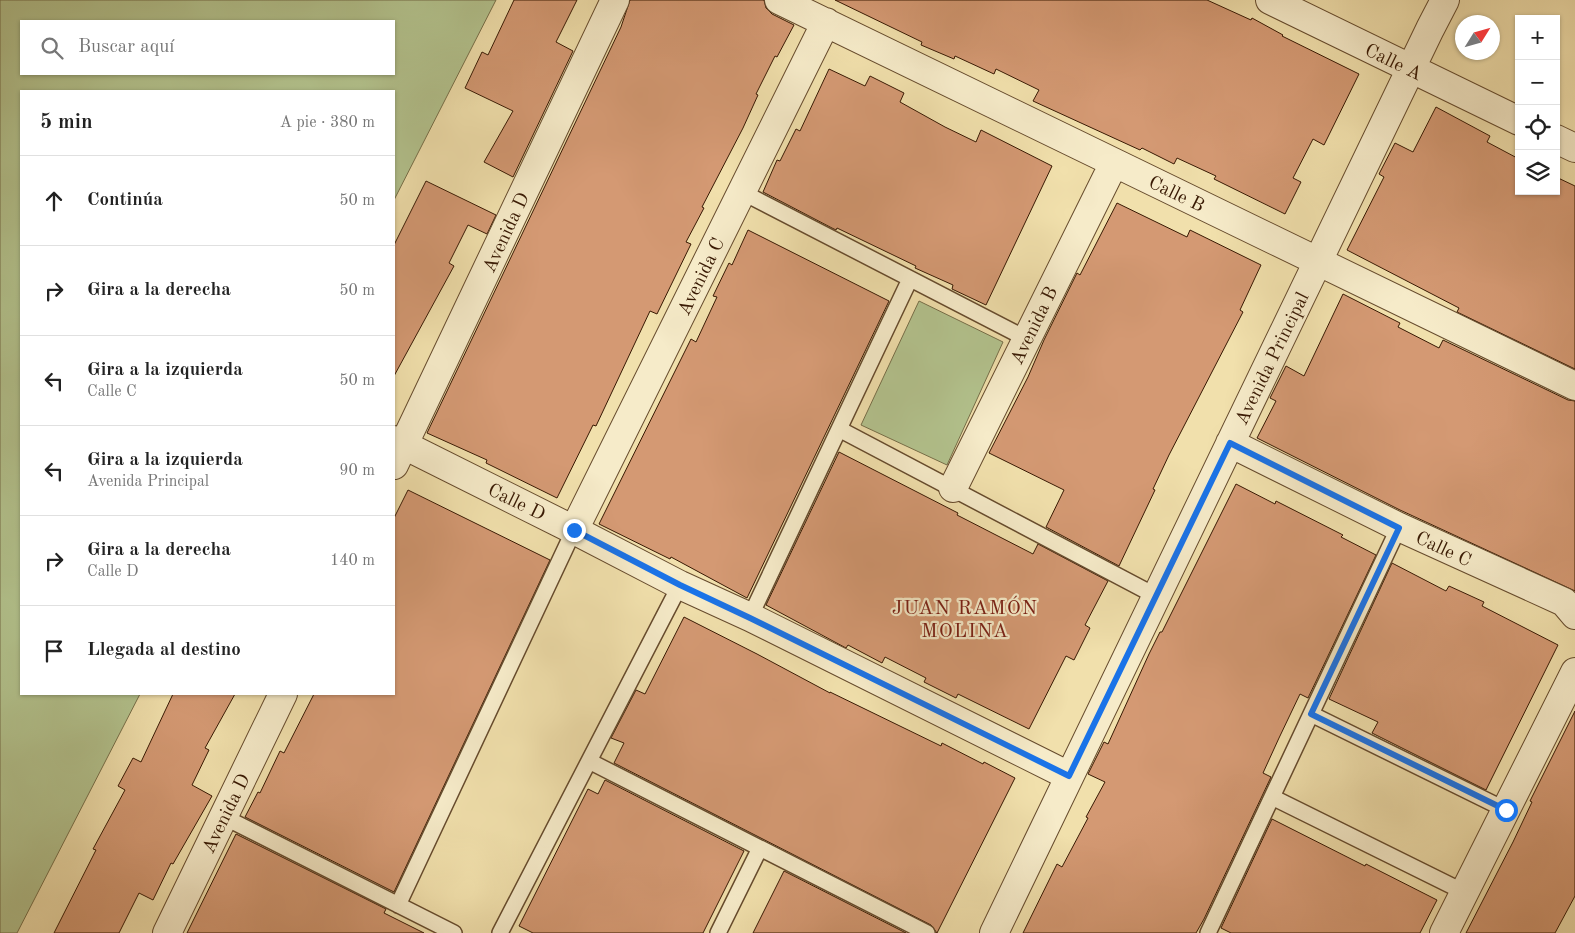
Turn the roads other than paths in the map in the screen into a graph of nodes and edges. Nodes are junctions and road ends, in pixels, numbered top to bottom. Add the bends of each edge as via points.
1 (615, 0) edge
2 (779, 0) edge
3 (1270, 0) edge
4 (1445, 0) edge
5 (826, 22) junction
6 (1411, 69) junction
7 (1515, 119) edge
8 (1560, 141) edge
9 (1575, 148) edge
10 (1114, 163) junction
11 (742, 192) junction
12 (1318, 261) junction
13 (910, 279) junction
14 (1027, 339) junction
15 (1575, 386) edge
16 (839, 429) junction
17 (1230, 443) junction
18 (397, 450) edge
19 (953, 488) junction
20 (1399, 528) junction
21 (574, 530) junction
22 (680, 585) junction
23 (1156, 596) junction
24 (1575, 615) edge
25 (750, 618) junction
26 (1575, 672) edge
27 (283, 695) edge
28 (1311, 714) junction
29 (589, 761) junction
30 (1069, 776) junction
31 (1272, 797) junction
32 (1506, 810) junction
33 (224, 816) junction
34 (760, 848) junction
35 (1464, 892) junction
36 (398, 905) junction
37 (167, 933) edge
38 (454, 933) edge
39 (500, 933) edge
40 (718, 933) edge
41 (927, 933) edge
42 (994, 933) edge
43 (1208, 933) edge
44 (1444, 933) edge

1 - 18 street, Avenida D
2 - 5 street, Calle B
3 - 6 street, Calle A
4 - 6 street, Avenida Principal
5 - 10 street, Calle B
5 - 11 street, Avenida C
6 - 7 street, Calle A
6 - 12 street, Avenida Principal
8 - 9 street
10 - 12 street, Calle B
10 - 14 street, Avenida B
11 - 13 lane
11 - 21 street, Avenida C
12 - 15 street, Calle B
12 - 17 street, Avenida Principal
13 - 14 lane
13 - 16 lane
14 - 19 street, Avenida B
16 - 19 lane
16 - 25 lane
17 - 20 street, Calle C
17 - 23 street, Avenida Principal
18 - 21 street, Calle D
19 - 23 lane
20 - 24 street, Calle C via 1564,602
20 - 28 lane
21 - 22 street, Calle D
21 - 36 lane
22 - 25 street, Calle D
22 - 29 lane
23 - 30 street, Avenida Principal
25 - 30 street, Calle D
26 - 32 street
27 - 33 street, Avenida D
28 - 31 lane
28 - 32 lane
29 - 34 lane
29 - 39 lane
30 - 42 street, Avenida Principal
31 - 35 lane
31 - 43 lane
32 - 35 street
33 - 36 lane
33 - 37 street, Avenida D
34 - 40 lane
34 - 41 lane
35 - 44 street
36 - 38 lane

